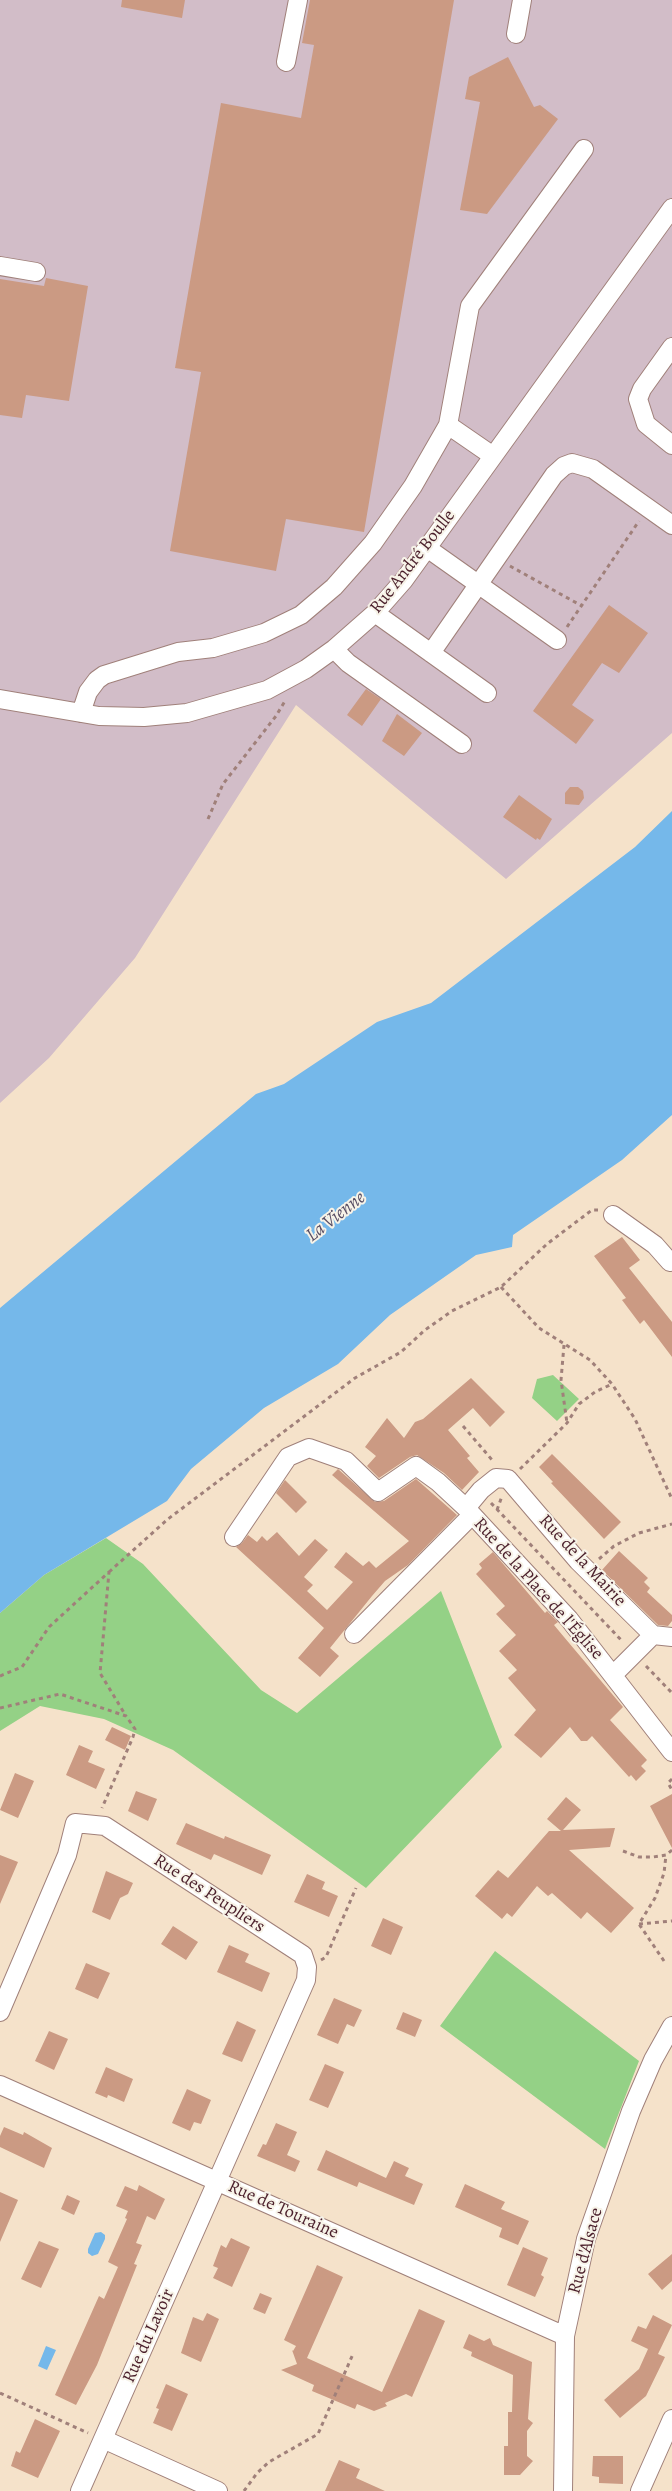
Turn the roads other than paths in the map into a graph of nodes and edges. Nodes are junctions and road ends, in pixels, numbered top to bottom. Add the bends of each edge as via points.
1 (298, 0) edge
2 (522, 0) edge
3 (516, 34) dead end
4 (286, 62) dead end
5 (584, 149) dead end
6 (669, 220) edge
7 (0, 266) edge
8 (36, 272) dead end
9 (672, 347) edge
10 (448, 425) junction
11 (672, 445) edge
12 (494, 456) junction
13 (672, 525) edge
14 (427, 548) junction
15 (479, 584) junction
16 (375, 613) junction
17 (557, 640) road end
18 (334, 650) junction
19 (431, 653) junction
20 (486, 693) dead end
21 (0, 699) edge
22 (82, 713) junction
23 (462, 744) dead end
24 (613, 1214) road end
25 (671, 1262) edge
26 (502, 1479) joint
27 (469, 1512) junction
28 (234, 1537) dead end
29 (354, 1634) dead end
30 (653, 1635) junction
31 (672, 1637) edge
32 (612, 1675) junction
33 (672, 1752) edge
34 (0, 2012) edge
35 (672, 2026) edge
36 (0, 2085) edge
37 (218, 2181) junction
38 (565, 2336) junction
39 (672, 2419) edge
40 (103, 2439) junction
41 (80, 2491) edge
42 (218, 2491) edge
43 (563, 2491) edge
44 (640, 2491) edge

1 - 4 street
2 - 3 street
5 - 10 street via 470,306
6 - 12 street, Rue André Boulle
7 - 8 street
9 - 11 street via 642,389 638,400 646,424
10 - 12 street
10 - 22 street via 413,486 373,542 334,587 301,615 264,633 214,648 178,652 104,675 88,692
12 - 14 street, Rue André Boulle
13 - 15 street via 594,469 572,463 554,475
14 - 15 street
14 - 16 street, Rue André Boulle
15 - 17 street
15 - 19 street
16 - 18 street, Rue André Boulle
16 - 19 street
18 - 22 street, Rue André Boulle via 286,680 188,713 144,717
18 - 23 street
19 - 20 street
21 - 22 street, Rue André Boulle
24 - 25 street via 655,1245
26 - 27 street, Rue de la Place de l'Église via 481,1490
26 - 30 street, Rue de la Mairie
27 - 28 street via 416,1466 378,1492 346,1461 309,1448 288,1457
27 - 29 street
27 - 32 street, Rue de la Place de l'Église via 569,1619
30 - 31 street
30 - 32 street
32 - 33 street, Rue de la Place de l'Église
34 - 37 street, Rue des Peupliers via 67,1856 75,1823 106,1826 303,1955 307,1967 306,1980
35 - 38 street, Rue d'Alsace via 631,2111 586,2240
36 - 37 street, Rue de Touraine
37 - 38 street, Rue de Touraine
37 - 40 street, Rue du Lavoir
38 - 43 street, Rue d'Alsace
39 - 44 street
40 - 41 street, Rue du Lavoir
40 - 42 street

